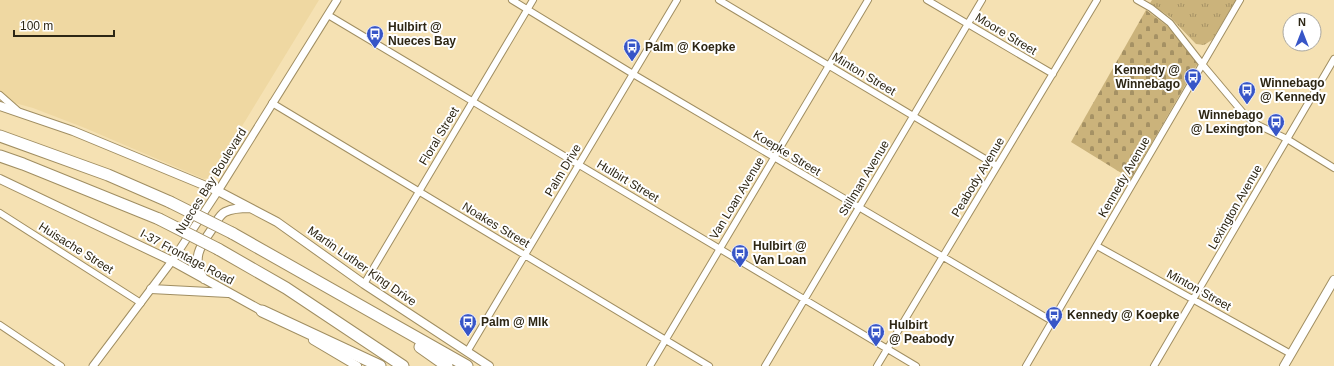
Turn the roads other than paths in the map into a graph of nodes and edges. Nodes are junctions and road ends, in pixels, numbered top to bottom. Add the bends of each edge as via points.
1 (337, 0) edge
2 (512, 0) edge
3 (533, 0) edge
4 (677, 0) edge
5 (719, 0) edge
6 (868, 0) edge
7 (927, 0) edge
8 (982, 0) edge
9 (1097, 0) edge
10 (1137, 0) edge
11 (1240, 0) edge
12 (528, 9) junction
13 (328, 15) junction
14 (968, 24) junction
15 (1334, 59) edge
16 (1202, 64) junction
17 (829, 66) junction
18 (633, 74) junction
19 (1053, 74) junction
20 (0, 95) edge
21 (473, 102) junction
22 (272, 103) junction
23 (0, 106) edge
24 (18, 111) junction
25 (914, 116) junction
26 (0, 136) edge
27 (1287, 139) junction
28 (0, 156) edge
29 (774, 158) junction
30 (579, 165) junction
31 (997, 166) junction
32 (1334, 168) edge
33 (0, 179) edge
34 (218, 191) junction
35 (419, 191) junction
36 (250, 208) junction
37 (859, 208) junction
38 (0, 213) edge
39 (1097, 246) junction
40 (720, 249) junction
41 (525, 255) junction
42 (943, 256) junction
43 (172, 261) junction
44 (204, 279) junction
45 (1334, 280) edge
46 (364, 284) junction
47 (151, 289) junction
48 (230, 293) junction
49 (805, 299) junction
50 (1194, 299) junction
51 (141, 302) junction
52 (262, 311) junction
53 (371, 313) junction
54 (1052, 321) junction
55 (0, 325) edge
56 (665, 340) junction
57 (887, 349) junction
58 (467, 352) junction
59 (1291, 354) junction
60 (61, 366) edge
61 (93, 366) edge
62 (357, 366) edge
63 (380, 366) edge
64 (403, 366) edge
65 (447, 366) edge
66 (467, 366) edge
67 (489, 366) edge
68 (650, 366) edge
69 (709, 366) edge
70 (765, 366) edge
71 (877, 366) edge
72 (916, 366) edge
73 (1026, 366) edge
74 (1154, 366) edge
75 (1284, 366) edge

1 - 13 street, Nueces Bay Boulevard
2 - 12 street, Koepke Street
3 - 12 street, Floral Street
4 - 18 street, Palm Drive
5 - 17 street, Minton Street
6 - 17 street, Van Loan Avenue
7 - 14 street, Moore Street
8 - 14 street, Stillman Avenue
9 - 19 street, Peabody Avenue
10 - 16 street via 1170,23
11 - 16 street, Kennedy Avenue
12 - 18 street, Koepke Street
12 - 21 street, Floral Street
13 - 21 street, Hulbirt Street
13 - 22 street, Nueces Bay Boulevard
14 - 19 street, Moore Street
14 - 25 street, Stillman Avenue
15 - 27 street, Lexington Avenue
16 - 27 street via 1244,114 1258,125
16 - 39 street, Kennedy Avenue
17 - 25 street, Minton Street
17 - 29 street, Van Loan Avenue
18 - 29 street, Koepke Street
18 - 30 street, Palm Drive
19 - 31 street, Peabody Avenue
20 - 24 street
21 - 30 street, Hulbirt Street
21 - 35 street, Floral Street
22 - 34 street, Nueces Bay Boulevard
22 - 35 street, Noakes Street
23 - 24 main road
24 - 34 main road
25 - 31 street, Minton Street
25 - 37 street, Stillman Avenue
26 - 53 highway, bridge via 66,159 170,202 232,233
27 - 32 street
27 - 50 street, Lexington Avenue
28 - 64 highway, bridge via 159,219 218,249 286,288
29 - 37 street, Koepke Street
29 - 40 street, Van Loan Avenue
30 - 40 street, Hulbirt Street
30 - 41 street, Palm Drive
31 - 42 street, Peabody Avenue
33 - 43 main road, I-37 Frontage Road
34 - 36 main road, Martin Luther King Drive
34 - 43 street, Nueces Bay Boulevard
35 - 41 street, Noakes Street
35 - 46 street, Floral Street
36 - 44 main road via 236,208 223,214 199,247 197,265
36 - 46 main road, Martin Luther King Drive via 277,222
37 - 42 street, Koepke Street
37 - 49 street, Stillman Avenue
38 - 51 street, Huisache Street
39 - 50 street, Minton Street
39 - 54 street, Kennedy Avenue
40 - 49 street, Hulbirt Street
40 - 56 street, Van Loan Avenue
41 - 56 street, Noakes Street
41 - 58 street, Palm Drive
42 - 54 street, Koepke Street
42 - 57 street, Peabody Avenue
43 - 44 main road, I-37 Frontage Road
43 - 47 street, Nueces Bay Boulevard
44 - 48 main road, I-37 Frontage Road
45 - 59 main road
46 - 58 main road, Martin Luther King Drive
47 - 48 main road
47 - 51 street, Nueces Bay Boulevard
48 - 52 main road, I-37 Frontage Road
49 - 57 street, Hulbirt Street
49 - 70 street, Stillman Avenue
50 - 59 street, Minton Street
50 - 74 street, Lexington Avenue
51 - 61 street, Nueces Bay Boulevard
52 - 62 main road, I-37 Frontage Road
52 - 63 highway
53 - 65 highway
53 - 66 highway
54 - 73 street, Kennedy Avenue
55 - 60 street
56 - 68 street, Van Loan Avenue
56 - 69 street, Noakes Street
57 - 71 street, Peabody Avenue
57 - 72 street, Hulbirt Street
58 - 67 main road, Martin Luther King Drive
59 - 75 main road

